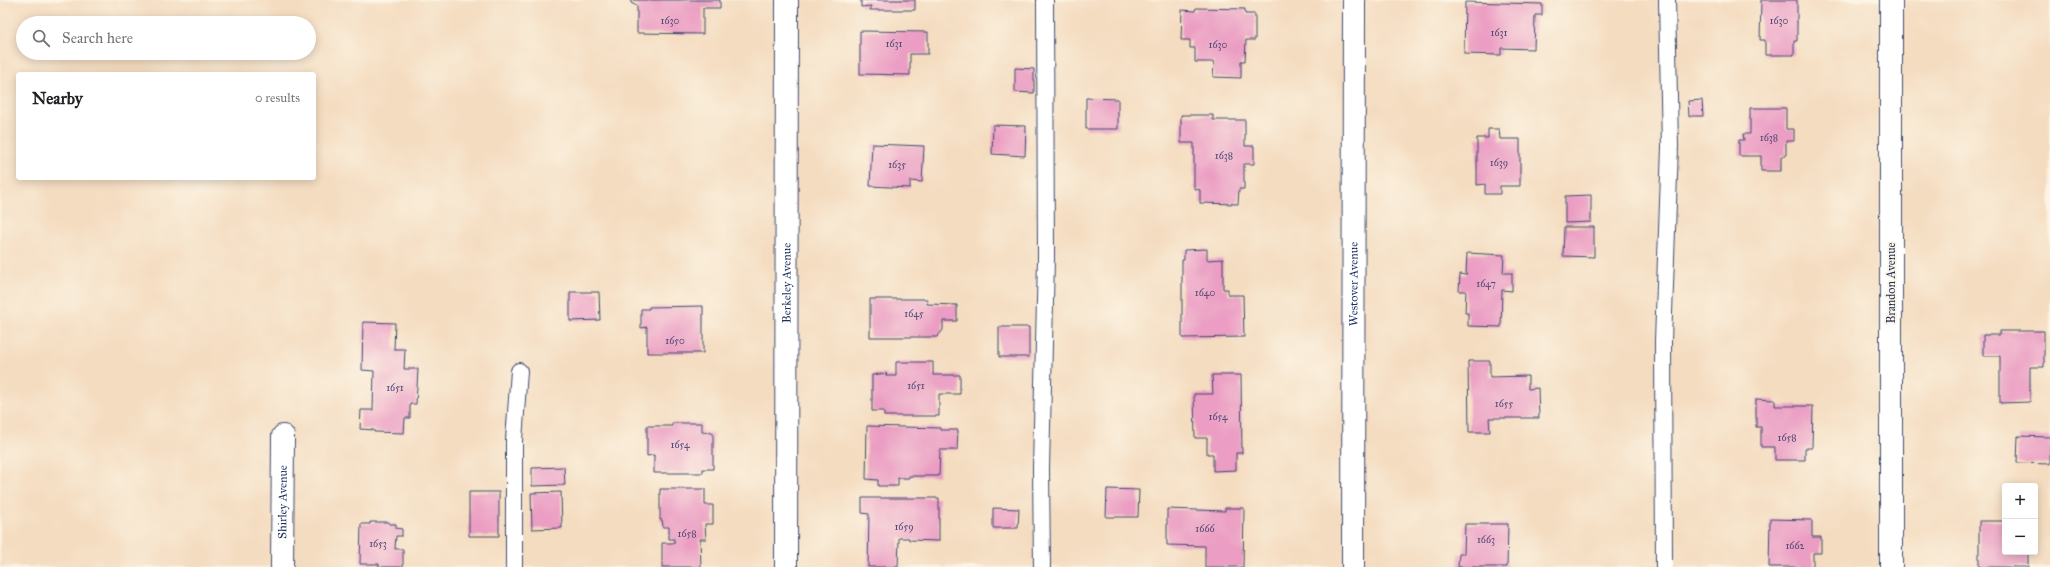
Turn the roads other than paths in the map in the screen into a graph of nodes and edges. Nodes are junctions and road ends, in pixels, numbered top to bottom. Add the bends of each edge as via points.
1 (787, 0) edge
2 (1045, 0) edge
3 (1354, 0) edge
4 (1667, 0) edge
5 (1891, 0) edge
6 (519, 371) dead end
7 (283, 436) dead end
8 (282, 567) edge
9 (514, 567) edge
10 (786, 567) edge
11 (1042, 567) edge
12 (1353, 567) edge
13 (1664, 567) edge
14 (1892, 567) edge

1 - 10 street, Berkeley Avenue
2 - 11 lane via 1046,259
3 - 12 street, Westover Avenue
4 - 13 lane via 1670,146 1663,341
5 - 14 street, Brandon Avenue
6 - 9 lane via 514,440
7 - 8 street, Shirley Avenue

